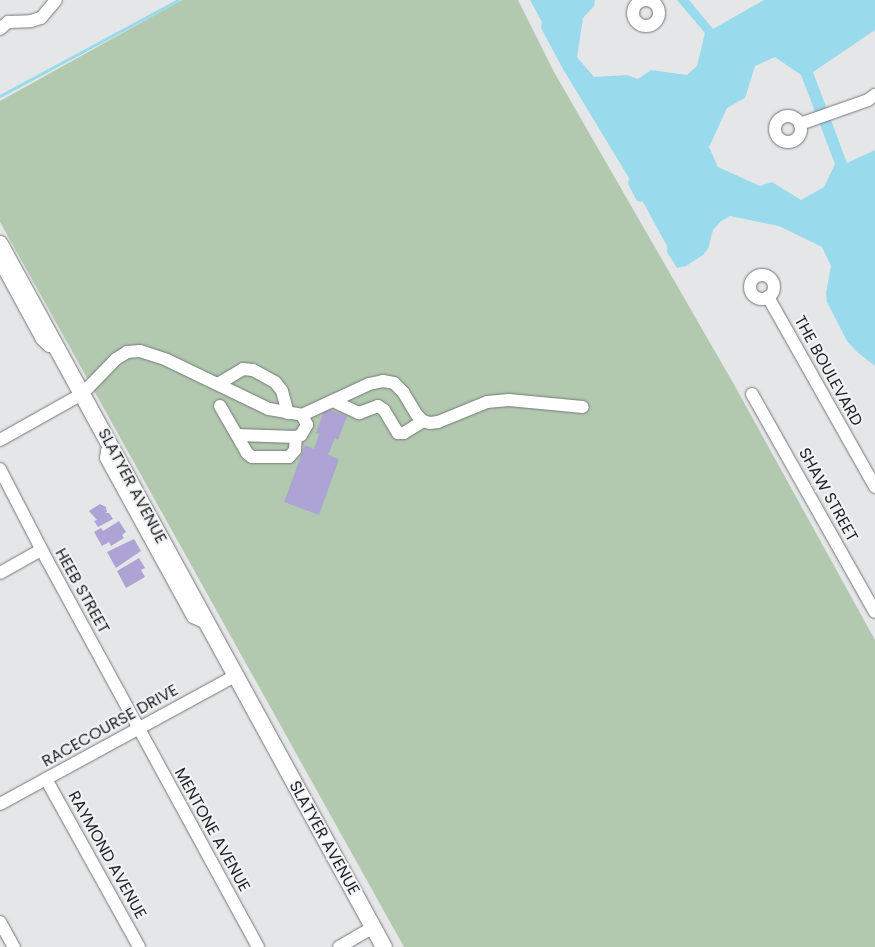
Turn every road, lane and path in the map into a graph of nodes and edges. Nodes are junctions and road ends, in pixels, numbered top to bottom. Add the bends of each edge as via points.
1 (56, 0) edge
2 (0, 29) edge
3 (875, 95) edge
4 (800, 124) dead end
5 (0, 244) edge
6 (0, 262) edge
7 (768, 297) dead end
8 (56, 345) junction
9 (218, 384) junction
10 (82, 394) junction
11 (752, 394) dead end
12 (333, 401) junction
13 (220, 406) dead end
14 (582, 407) dead end
15 (288, 413) junction
16 (302, 415) junction
17 (423, 421) junction
18 (237, 435) junction
19 (296, 437) junction
20 (0, 440) edge
21 (0, 469) edge
22 (875, 487) edge
23 (41, 550) junction
24 (0, 573) edge
25 (875, 612) edge
26 (235, 676) junction
27 (138, 728) junction
28 (264, 729) junction
29 (46, 779) junction
30 (0, 804) edge
31 (0, 922) edge
32 (368, 930) junction
33 (14, 947) edge
34 (139, 947) edge
35 (258, 947) edge
36 (339, 947) edge
37 (377, 947) edge
38 (384, 947) edge

1 - 2 street via 41,18 31,22 8,22
3 - 4 street
5 - 8 main road, SLATYER AVENUE
6 - 8 street via 42,339 49,346
7 - 22 street, THE BOULEVARD
8 - 10 main road, SLATYER AVENUE
9 - 10 street via 152,353 140,351 127,352 116,359
9 - 15 street via 269,409
9 - 15 street via 243,370 253,370 275,382 282,391
10 - 20 street
10 - 26 main road, SLATYER AVENUE
11 - 25 street, SHAW STREET
12 - 16 street
12 - 17 street via 359,413 378,406 398,433 404,433
12 - 17 street via 369,384 394,383
13 - 18 street
14 - 17 street via 509,400 487,402 438,422
15 - 16 street
16 - 19 street via 305,431
18 - 19 street
18 - 19 street via 252,457 289,457 296,450
21 - 23 street, HEEB STREET
23 - 24 street
23 - 27 street, HEEB STREET
26 - 27 street, RACECOURSE DRIVE
26 - 28 main road, SLATYER AVENUE
27 - 29 street, RACECOURSE DRIVE
27 - 35 street, MENTONE AVENUE
28 - 32 street, SLATYER AVENUE via 264,740
28 - 38 main road, SLATYER AVENUE
29 - 30 street, RACECOURSE DRIVE
29 - 34 street, RAYMOND AVENUE
31 - 33 street
32 - 36 street
32 - 37 street, SLATYER AVENUE

